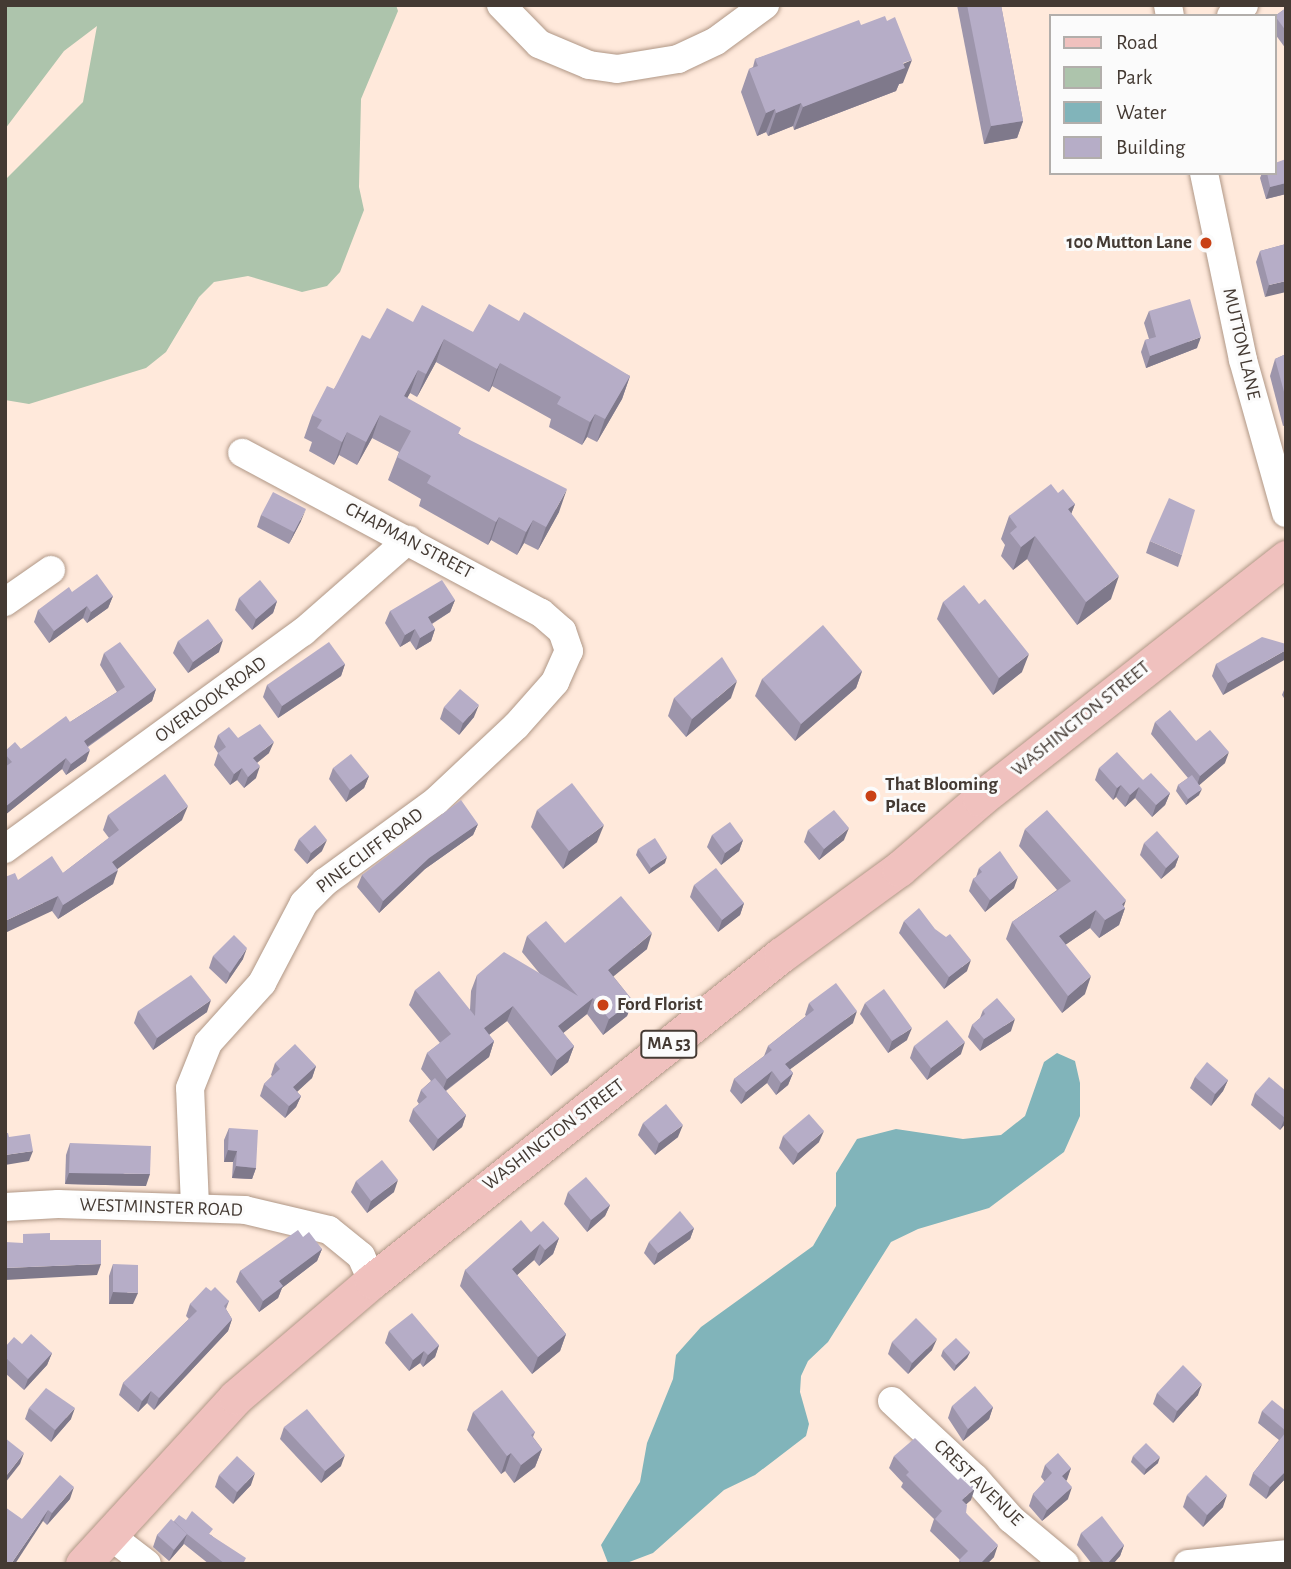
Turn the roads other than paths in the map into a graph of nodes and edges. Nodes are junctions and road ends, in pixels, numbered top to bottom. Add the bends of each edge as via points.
1 (501, 5) edge
2 (765, 5) edge
3 (1204, 175) edge
4 (242, 453) dead end
5 (1286, 513) edge
6 (408, 540) junction
7 (1286, 558) edge
8 (51, 570) dead end
9 (5, 601) edge
10 (567, 640) joint
11 (5, 849) edge
12 (195, 1206) junction
13 (5, 1207) edge
14 (372, 1280) junction
15 (892, 1401) dead end
16 (108, 1534) junction
17 (1286, 1554) edge
18 (83, 1564) edge
19 (147, 1564) edge
20 (1065, 1564) edge
21 (1188, 1564) edge

1 - 2 street via 540,44 589,65 617,69 678,59 716,41
3 - 5 street, MUTTON LANE via 1242,360
4 - 6 street, CHAPMAN STREET
6 - 10 street, CHAPMAN STREET via 541,613
6 - 11 street, OVERLOOK ROAD via 303,632
7 - 14 main road, WASHINGTON STREET / MA 53 via 980,799 899,869 781,955
8 - 9 street
10 - 12 street, PINE CLIFF ROAD via 569,651 562,671 516,726 436,801 325,882 304,903 262,983 208,1043 190,1088
12 - 13 street, WESTMINSTER ROAD
12 - 14 street, WESTMINSTER ROAD via 245,1210 329,1230 361,1256
14 - 16 main road, WASHINGTON STREET / MA 53 via 236,1397
15 - 20 street, CREST AVENUE via 1012,1519
16 - 18 main road, WASHINGTON STREET / MA 53
16 - 19 street
17 - 21 street

